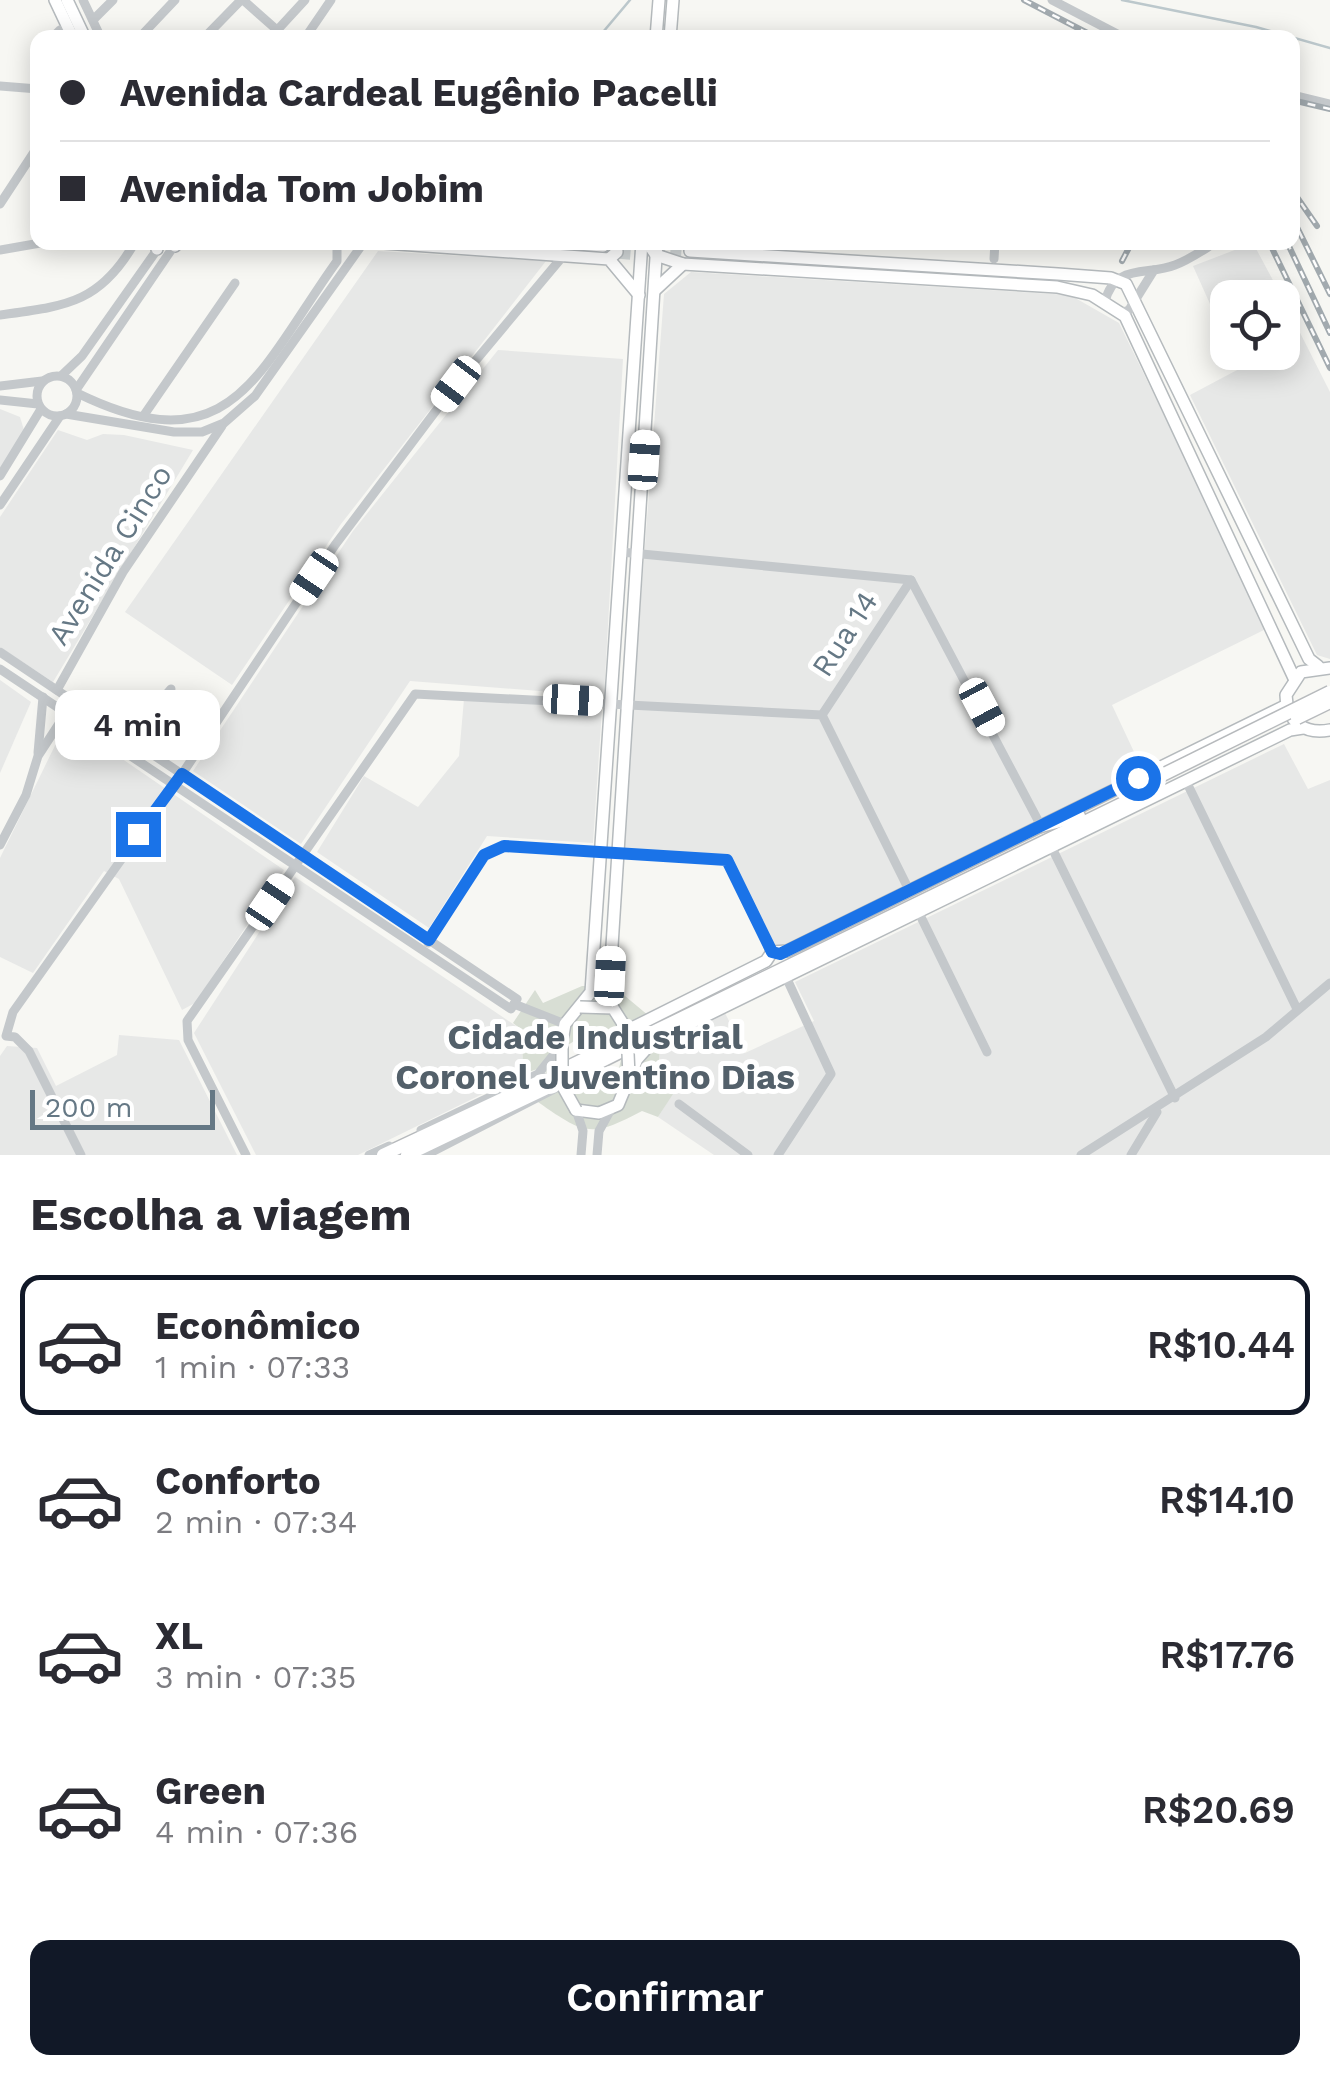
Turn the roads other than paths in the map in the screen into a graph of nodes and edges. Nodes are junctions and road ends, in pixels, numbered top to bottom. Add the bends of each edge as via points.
1 (54, 0) edge
2 (67, 0) edge
3 (83, 0) edge
4 (112, 0) edge
5 (175, 0) edge
6 (242, 0) edge
7 (305, 0) edge
8 (331, 0) edge
9 (659, 0) edge
10 (673, 0) edge
11 (1052, 0) edge
12 (93, 20) junction
13 (69, 30) edge
14 (81, 30) edge
15 (97, 30) edge
16 (147, 30) edge
17 (212, 30) edge
18 (273, 30) edge
19 (282, 30) edge
20 (310, 30) edge
21 (657, 30) edge
22 (671, 30) edge
23 (1110, 30) edge
24 (0, 86) edge
25 (30, 88) edge
26 (1300, 98) edge
27 (1330, 104) edge
28 (30, 158) edge
29 (0, 204) edge
30 (30, 245) edge
31 (0, 250) edge
32 (130, 250) edge
33 (163, 250) edge
34 (164, 250) edge
35 (337, 250) edge
36 (361, 250) edge
37 (478, 250) edge
38 (608, 250) edge
39 (642, 250) edge
40 (995, 250) edge
41 (1202, 250) edge
42 (688, 252) edge
43 (656, 254) edge
44 (562, 256) junction
45 (994, 259) dead end
46 (1154, 270) junction
47 (1119, 280) junction
48 (234, 282) dead end
49 (655, 290) junction
50 (639, 295) junction
51 (1135, 298) junction
52 (1105, 302) junction
53 (1121, 313) junction
54 (0, 316) edge
55 (86, 374) junction
56 (61, 376) junction
57 (42, 381) junction
58 (0, 386) edge
59 (77, 391) junction
60 (1181, 394) junction
61 (88, 398) junction
62 (0, 400) edge
63 (1165, 403) junction
64 (40, 407) junction
65 (63, 415) junction
66 (144, 415) junction
67 (224, 423) junction
68 (202, 432) junction
69 (206, 448) junction
70 (0, 476) edge
71 (0, 505) edge
72 (1247, 533) junction
73 (1231, 540) junction
74 (1254, 546) junction
75 (621, 552) junction
76 (638, 554) junction
77 (1238, 556) junction
78 (910, 580) junction
79 (0, 652) edge
80 (1324, 667) edge
81 (0, 668) edge
82 (1294, 678) junction
83 (171, 689) dead end
84 (57, 690) junction
85 (1330, 692) edge
86 (43, 697) junction
87 (611, 702) junction
88 (1330, 702) edge
89 (628, 703) junction
90 (1287, 705) junction
91 (66, 713) junction
92 (822, 716) junction
93 (1309, 730) junction
94 (1330, 730) edge
95 (129, 738) junction
96 (1330, 742) edge
97 (38, 756) junction
98 (182, 774) junction
99 (1186, 781) junction
100 (174, 785) junction
101 (1136, 792) junction
102 (1079, 816) junction
103 (1042, 826) junction
104 (1096, 826) junction
105 (0, 845) edge
106 (1052, 848) junction
107 (601, 851) junction
108 (1025, 851) junction
109 (617, 853) junction
110 (303, 854) junction
111 (295, 865) junction
112 (910, 890) junction
113 (919, 913) junction
114 (429, 940) junction
115 (422, 951) junction
116 (772, 952) junction
117 (786, 977) junction
118 (1330, 982) edge
119 (514, 1004) junction
120 (580, 1008) junction
121 (613, 1008) junction
122 (1297, 1008) junction
123 (565, 1024) junction
124 (627, 1035) junction
125 (562, 1041) junction
126 (616, 1049) tunnel mouth
127 (987, 1052) dead end
128 (630, 1076) junction
129 (559, 1079) junction
130 (1175, 1098) junction
131 (680, 1104) dead end
132 (1158, 1109) junction
133 (576, 1110) junction
134 (610, 1111) junction
135 (81, 1155) edge
136 (246, 1155) edge
137 (370, 1155) edge
138 (384, 1155) edge
139 (407, 1155) edge
140 (426, 1155) edge
141 (581, 1155) edge
142 (597, 1155) edge
143 (748, 1155) edge
144 (778, 1155) edge
145 (1081, 1155) edge
146 (1130, 1155) edge

1 - 13 main road
2 - 14 main road
3 - 12 street
4 - 12 street
5 - 16 street
6 - 17 street
6 - 18 street
7 - 19 street
8 - 20 street
9 - 21 main road
10 - 22 main road
11 - 23 street
12 - 15 street
24 - 25 street
26 - 27 street
28 - 29 street
30 - 31 street
32 - 54 street via 110,280 81,300
33 - 56 street
34 - 55 street
35 - 66 street via 337,261 241,395 202,418
36 - 67 street via 255,396
37 - 44 main road
38 - 44 main road
38 - 50 main road
39 - 50 main road
40 - 45 street
41 - 46 street
42 - 43 main road
42 - 47 main road
42 - 49 main road
42 - 52 main road via 827,272 1057,286
43 - 49 main road
44 - 98 street via 335,545
46 - 47 street via 1135,269
46 - 51 street
47 - 51 main road
47 - 52 street
48 - 66 street
49 - 76 main road
50 - 75 main road
51 - 53 street
51 - 60 main road
52 - 53 main road
53 - 63 main road
55 - 59 street
55 - 61 street
56 - 57 street
56 - 59 street
57 - 58 street
57 - 64 street
59 - 61 street
59 - 65 street via 74,407
60 - 63 main road
60 - 72 main road
61 - 66 street
62 - 64 street
63 - 73 main road
64 - 65 street
64 - 70 street
65 - 68 street
65 - 71 street
67 - 68 street
67 - 69 street, Avenida Cinco
68 - 69 street, Avenida Cinco
69 - 84 street, Avenida Cinco
72 - 73 main road
72 - 74 main road
73 - 77 main road
74 - 77 main road
74 - 80 main road via 1309,659
75 - 76 street
75 - 87 main road
76 - 78 street
76 - 89 main road
77 - 82 main road
78 - 92 street, Rua 14
78 - 103 street
79 - 84 street
80 - 82 main road
81 - 86 street
82 - 90 main road
83 - 95 street
84 - 95 street
85 - 101 highway, bridge
86 - 91 street
86 - 97 street
87 - 89 street
87 - 107 main road
87 - 110 street via 415,694
88 - 101 highway, bridge
89 - 92 street
89 - 109 main road
90 - 93 main road
90 - 103 main road
91 - 97 street
91 - 100 street
92 - 112 street
93 - 94 main road
93 - 96 main road
93 - 99 main road via 1290,730
95 - 98 street
97 - 105 street
98 - 100 street
98 - 110 street
99 - 104 main road
99 - 122 street
100 - 111 street
100 - 135 street via 9,1020 6,1036 29,1051
101 - 102 highway
101 - 108 highway
102 - 103 highway
102 - 108 highway via 649,1030
103 - 112 main road
104 - 106 main road
104 - 108 highway
106 - 113 main road
106 - 130 street
107 - 109 street
107 - 114 street via 492,850
107 - 120 main road via 591,992
109 - 116 street via 727,860
109 - 121 main road
110 - 111 street
110 - 114 street
111 - 115 street
111 - 136 street via 187,1022 188,1040
112 - 116 main road via 788,951
113 - 117 main road
113 - 127 street
114 - 115 street
114 - 119 street via 518,998
115 - 119 street via 510,1010
116 - 124 main road
117 - 128 main road via 652,1042
117 - 144 street via 831,1074
118 - 122 street
119 - 123 street
120 - 121 main road, bridge
120 - 123 main road
121 - 124 main road, bridge
122 - 130 street
123 - 125 main road
124 - 128 main road, bridge
125 - 129 main road, bridge
125 - 137 street via 538,1074
126 - 129 highway
128 - 134 main road via 625,1095
129 - 133 main road, bridge
129 - 138 highway
129 - 139 highway
129 - 140 street
130 - 132 street
131 - 143 street
132 - 145 street
132 - 146 street
133 - 134 main road
133 - 141 street
134 - 142 street via 598,1131

